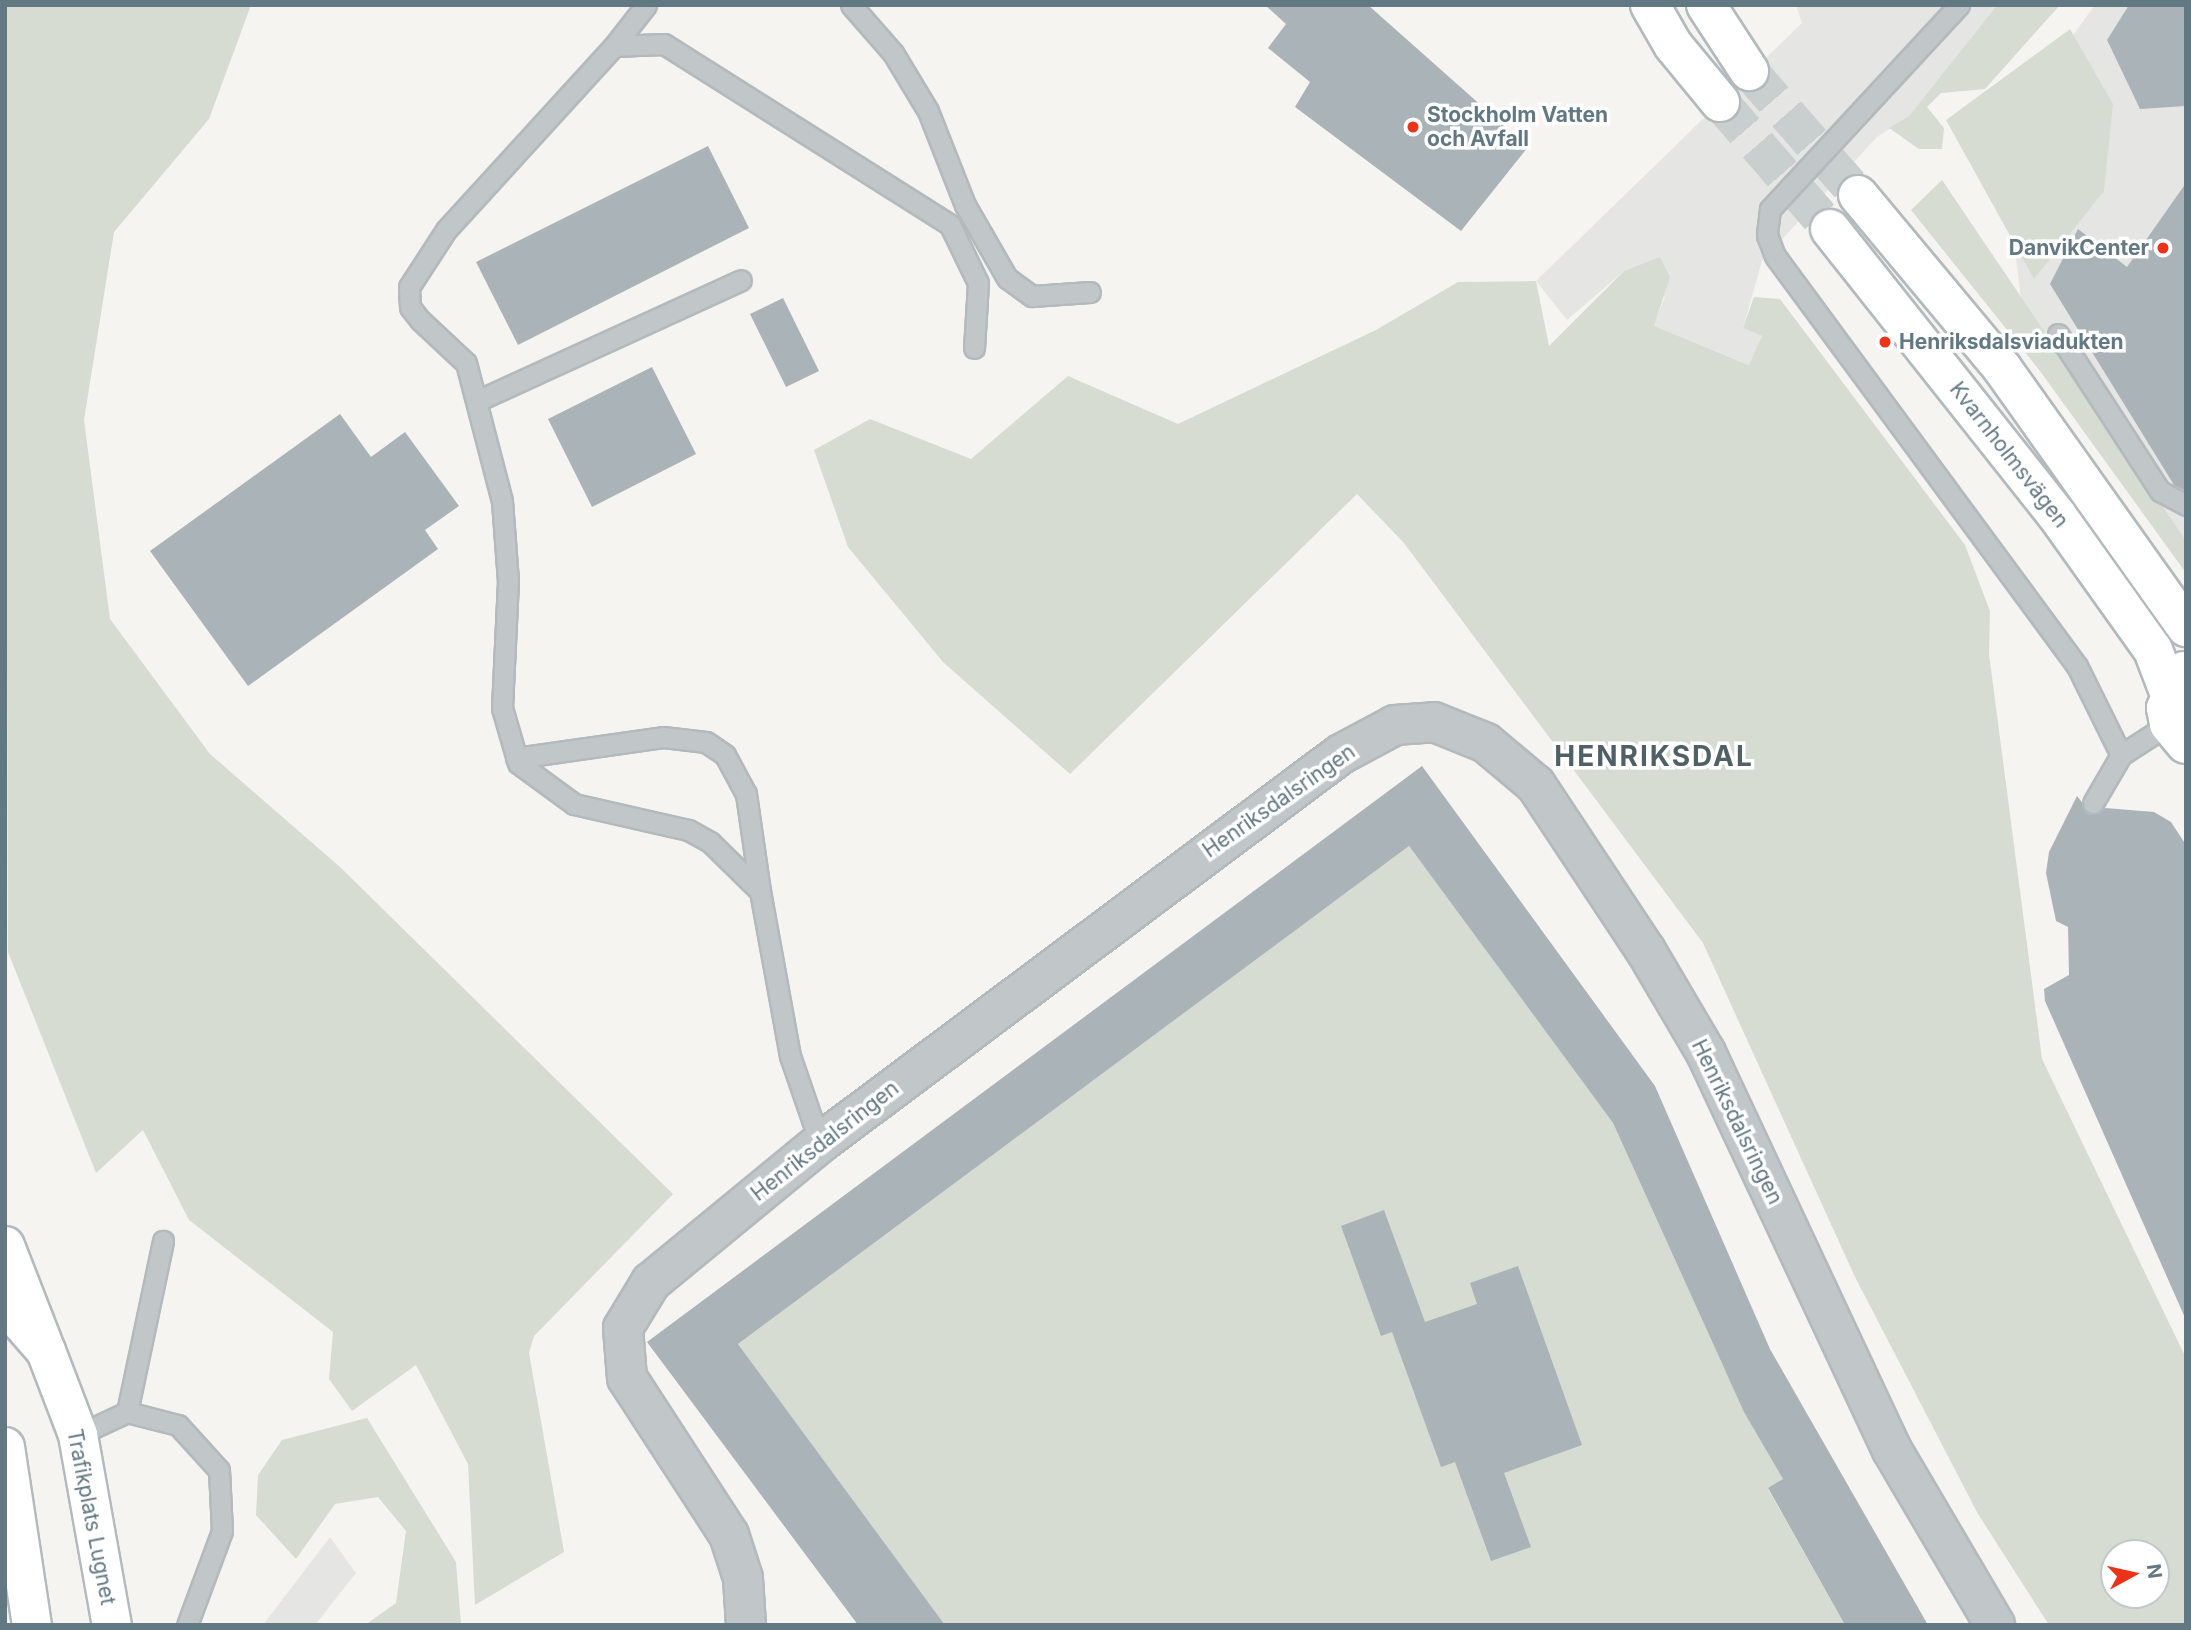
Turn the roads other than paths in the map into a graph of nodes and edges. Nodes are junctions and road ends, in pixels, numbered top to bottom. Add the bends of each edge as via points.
1 (646, 5) edge
2 (851, 5) edge
3 (1650, 5) edge
4 (1706, 5) edge
5 (1959, 5) edge
6 (614, 47) junction
7 (1749, 71) tunnel mouth
8 (1720, 102) tunnel mouth
9 (1858, 195) tunnel mouth
10 (1830, 229) tunnel mouth
11 (741, 280) dead end
12 (1090, 292) dead end
13 (2058, 334) dead end
14 (974, 348) dead end
15 (477, 401) junction
16 (2186, 505) edge
17 (2186, 627) edge
18 (2177, 707) edge
19 (2121, 755) junction
20 (516, 758) junction
21 (2094, 803) dead end
22 (760, 891) junction
23 (821, 1143) junction
24 (163, 1241) dead end
25 (5, 1246) edge
26 (5, 1304) edge
27 (46, 1351) junction
28 (127, 1412) junction
29 (78, 1435) junction
30 (5, 1447) edge
31 (32, 1625) edge
32 (111, 1625) edge
33 (187, 1625) edge
34 (746, 1625) edge
35 (1995, 1625) edge

1 - 6 lane
2 - 12 lane via 894,53 928,111 965,205 1007,278 1032,296
3 - 8 street via 1673,45
4 - 7 street
5 - 19 lane via 1770,209 1767,235 1775,256 2077,666
6 - 14 lane via 664,44 950,225 978,283
6 - 15 lane via 446,230 409,287 410,307 466,363
9 - 17 street, Kvarnholmsvägen via 2002,368
10 - 18 street, Kvarnholmsvägen via 2056,514 2153,649
11 - 15 lane
13 - 16 lane via 2160,491
15 - 20 lane via 502,500 508,581 502,708
18 - 19 lane
19 - 21 lane
20 - 22 lane via 538,783 574,804 688,830 710,842
20 - 22 lane via 663,737 706,742 726,755 746,794
22 - 23 lane via 790,1056
23 - 34 street, Henriksdalsringen via 677,1256 623,1328 621,1353 640,1406 736,1552
23 - 35 street, Henriksdalsringen via 1341,754 1395,725 1434,722 1465,730 1536,785 1646,951 1706,1053 1892,1450
24 - 28 lane
25 - 27 street
26 - 27 street, Trafikplats Lugnet
27 - 29 street, Trafikplats Lugnet
28 - 29 lane
28 - 33 lane via 178,1425 219,1470 222,1531
29 - 32 street, Trafikplats Lugnet
30 - 31 street

